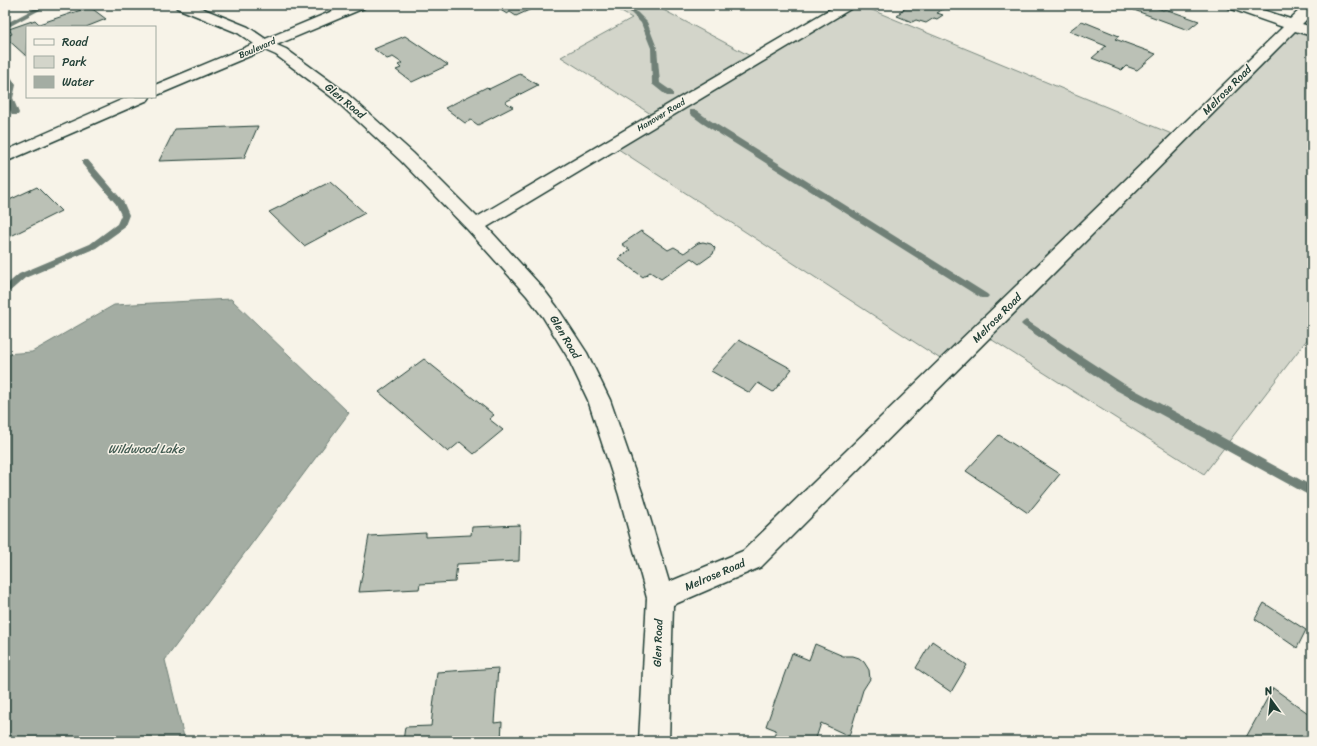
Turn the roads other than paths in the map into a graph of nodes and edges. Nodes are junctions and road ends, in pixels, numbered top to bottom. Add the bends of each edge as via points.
1 (182, 5) edge
2 (359, 5) edge
3 (846, 5) edge
4 (1234, 5) edge
5 (1312, 6) edge
6 (1293, 26) junction
7 (1312, 32) edge
8 (265, 45) junction
9 (156, 91) edge
10 (140, 98) edge
11 (5, 157) edge
12 (475, 226) junction
13 (660, 598) junction
14 (654, 741) edge

1 - 8 street, Glen Road via 243,30
2 - 8 street, Boulevard
3 - 12 street, Hanover Road
4 - 6 street
5 - 6 street, Melrose Road
6 - 7 street
6 - 13 street, Melrose Road via 752,559
8 - 9 street, Boulevard
8 - 12 street, Glen Road via 281,52 339,95 407,157
10 - 11 street
12 - 13 street, Glen Road via 534,291 576,353 599,400 632,495
13 - 14 street, Glen Road

